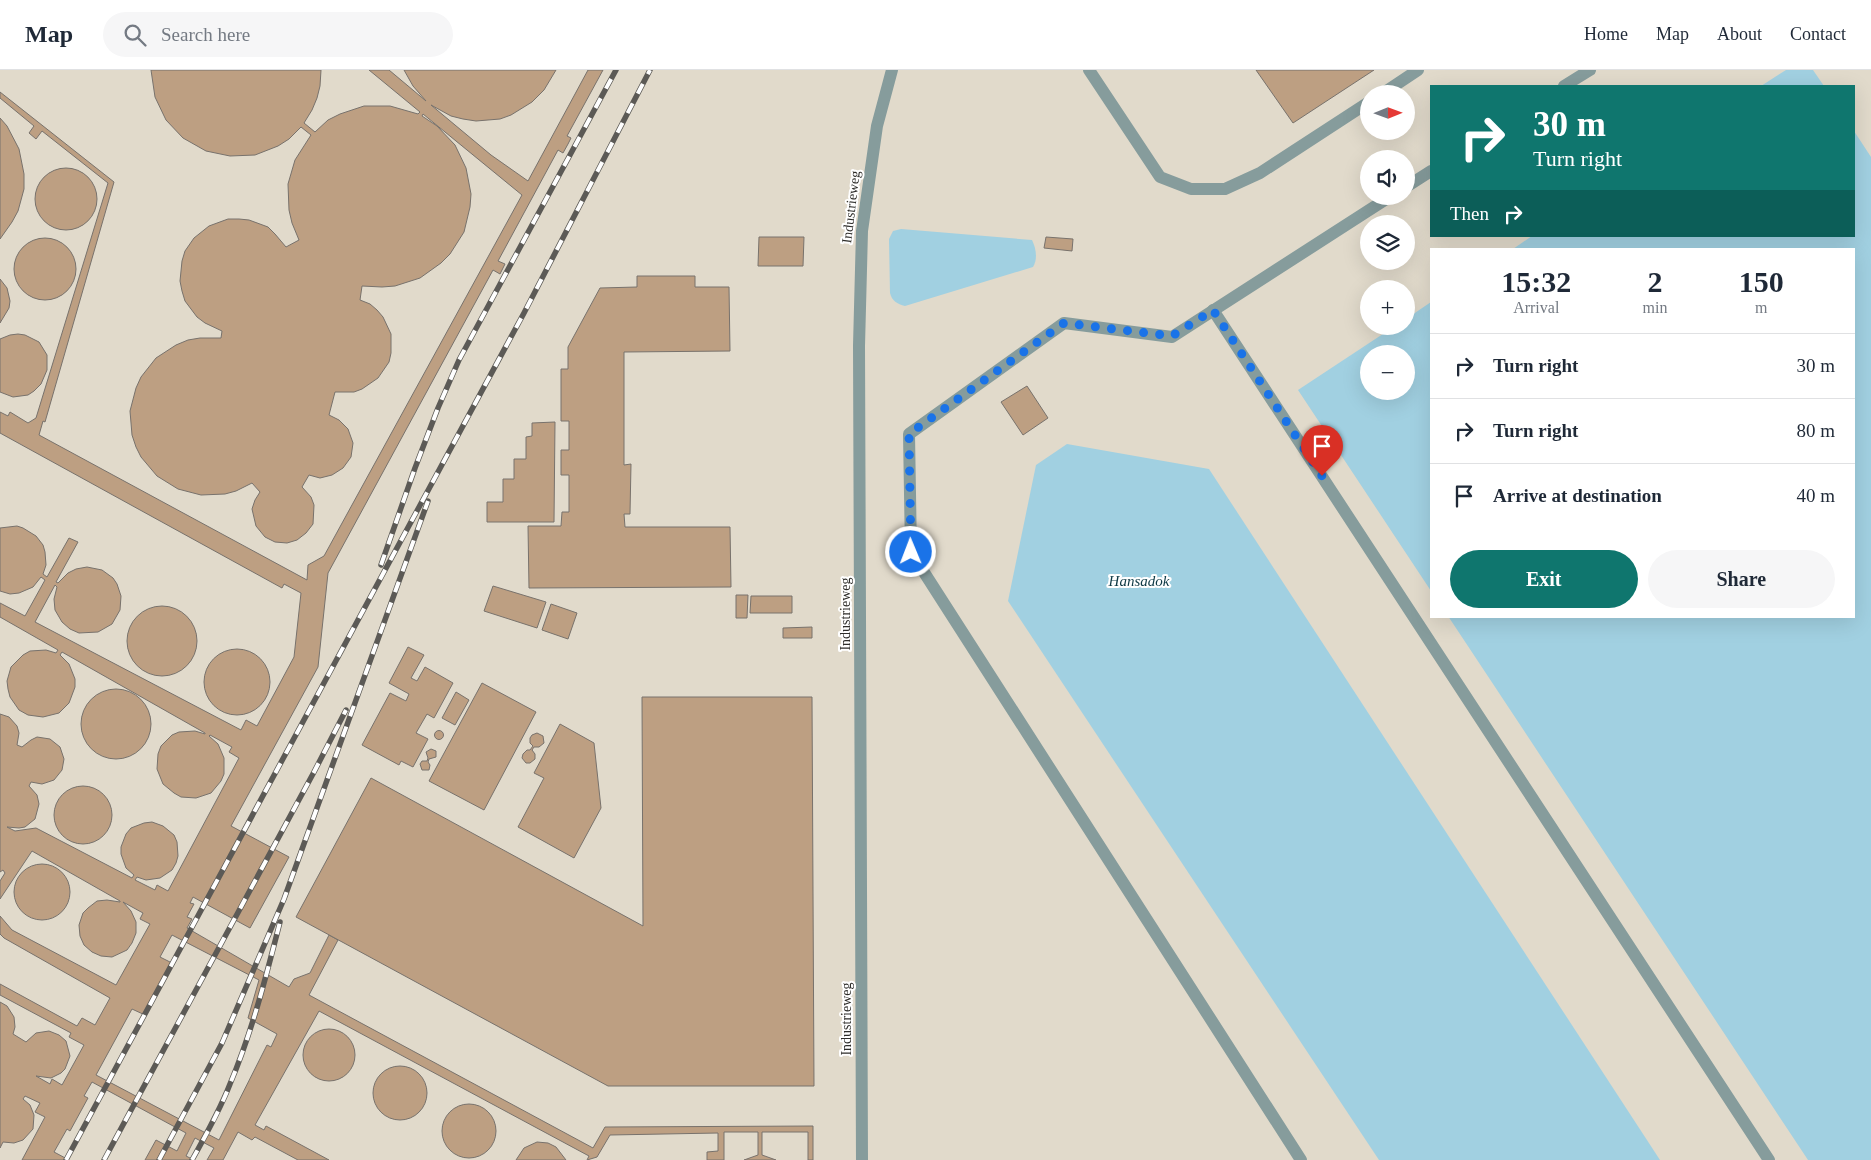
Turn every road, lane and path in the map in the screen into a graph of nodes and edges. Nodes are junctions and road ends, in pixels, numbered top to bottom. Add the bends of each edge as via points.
1 (892, 70) edge
2 (1089, 70) edge
3 (1418, 70) edge
4 (1590, 70) edge
5 (1396, 85) edge
6 (1566, 85) edge
7 (1360, 108) edge
8 (1430, 172) edge
9 (1415, 181) edge
10 (1378, 205) edge
11 (1213, 310) junction
12 (862, 1160) edge
13 (1301, 1160) edge
14 (1769, 1160) edge

1 - 12 street, Industrieweg via 877,126 862,231 859,356
2 - 7 street via 1160,177 1191,189 1225,190 1260,173
3 - 5 street
4 - 6 street
8 - 9 street
10 - 11 street
11 - 13 street via 1172,336 1064,323 909,434 911,552
11 - 14 street

